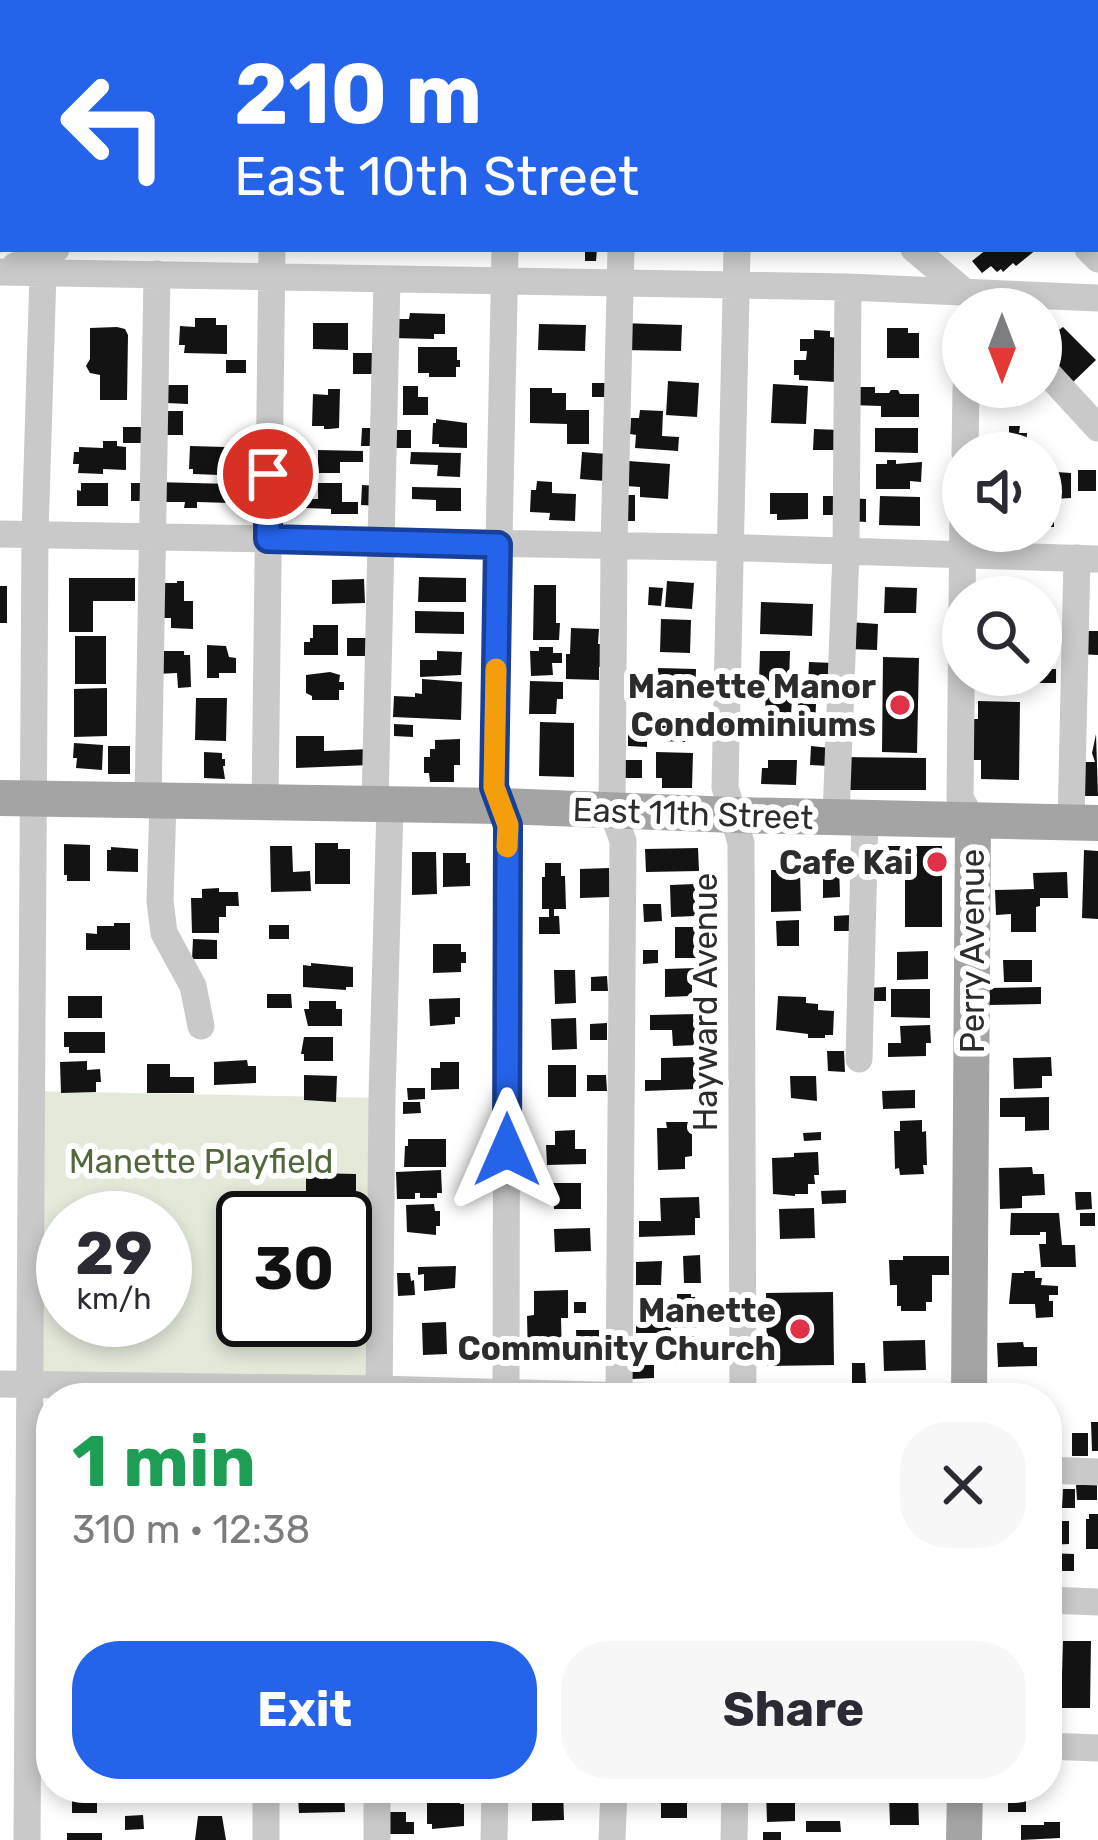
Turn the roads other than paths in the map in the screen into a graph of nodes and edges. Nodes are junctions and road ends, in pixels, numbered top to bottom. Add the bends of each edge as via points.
1 (505, 252) edge
2 (621, 252) edge
3 (736, 252) edge
4 (917, 252) edge
5 (50, 261) edge
6 (272, 263) edge
7 (0, 272) edge
8 (158, 274) junction
9 (387, 280) junction
10 (504, 282) junction
11 (621, 282) junction
12 (736, 285) junction
13 (848, 287) junction
14 (955, 288) edge
15 (1098, 298) edge
16 (942, 299) edge
17 (1062, 299) edge
18 (1062, 389) edge
19 (1098, 428) edge
20 (0, 534) edge
21 (35, 535) junction
22 (152, 538) junction
23 (268, 539) junction
24 (382, 542) junction
25 (498, 545) junction
26 (614, 547) junction
27 (730, 548) junction
28 (847, 551) junction
29 (962, 552) edge
30 (962, 555) junction
31 (1088, 558) edge
32 (18, 798) edge
33 (155, 801) junction
34 (265, 802) junction
35 (382, 804) junction
36 (501, 806) junction
37 (612, 810) junction
38 (734, 815) junction
39 (850, 818) junction
40 (973, 821) junction
41 (1084, 823) edge
42 (201, 1026) dead end
43 (859, 1060) dead end
44 (379, 1383) edge
45 (506, 1383) edge
46 (619, 1383) edge
47 (743, 1383) edge
48 (969, 1383) edge
49 (14, 1384) edge
50 (1062, 1471) edge
51 (1098, 1472) edge
52 (1062, 1601) edge
53 (1098, 1602) edge
54 (1062, 1747) edge
55 (1098, 1748) edge
56 (266, 1803) edge
57 (377, 1803) edge
58 (495, 1803) edge
59 (613, 1803) edge
60 (735, 1803) edge
61 (965, 1803) edge
62 (27, 1840) edge
63 (266, 1840) edge
64 (377, 1840) edge
65 (494, 1840) edge
66 (612, 1840) edge
67 (734, 1840) edge
68 (964, 1840) edge

1 - 10 street
2 - 11 street
3 - 12 street, Hayward Avenue
4 - 14 street
5 - 7 street
5 - 8 street
5 - 21 street
6 - 8 street
6 - 9 street
6 - 23 street
8 - 22 street
9 - 10 street
9 - 24 street
10 - 11 street
10 - 25 street
11 - 12 street
11 - 26 street
12 - 13 street
12 - 27 street, Hayward Avenue
13 - 16 street
13 - 28 street
15 - 17 street
18 - 19 street
20 - 21 street
21 - 22 street
21 - 32 street
22 - 23 street
22 - 33 street
23 - 24 street
23 - 34 street
24 - 25 street
24 - 35 street
25 - 26 street
25 - 36 street via 494,787
26 - 27 street
26 - 37 street
27 - 28 street
27 - 38 street, Hayward Avenue via 725,787
28 - 30 street
28 - 39 street
29 - 30 street, Perry Avenue
30 - 31 street
30 - 40 street, Perry Avenue via 960,798
31 - 41 street
32 - 33 main road, East 11th Street
32 - 49 street
33 - 34 main road, East 11th Street
33 - 42 street via 164,933 193,986
34 - 35 main road, East 11th Street
35 - 36 main road, East 11th Street
35 - 44 street
36 - 37 main road, East 11th Street
36 - 45 street via 508,825
37 - 38 main road, East 11th Street
37 - 46 street via 622,842
38 - 39 main road, East 11th Street
38 - 47 street, Hayward Avenue via 741,843
39 - 40 main road, East 11th Street
39 - 43 street
40 - 41 main road, East 11th Street
40 - 48 main road, Perry Avenue
49 - 62 street
50 - 51 street
52 - 53 street
54 - 55 street
56 - 63 street
57 - 64 street
58 - 65 street
59 - 66 street
60 - 67 street
61 - 68 main road

